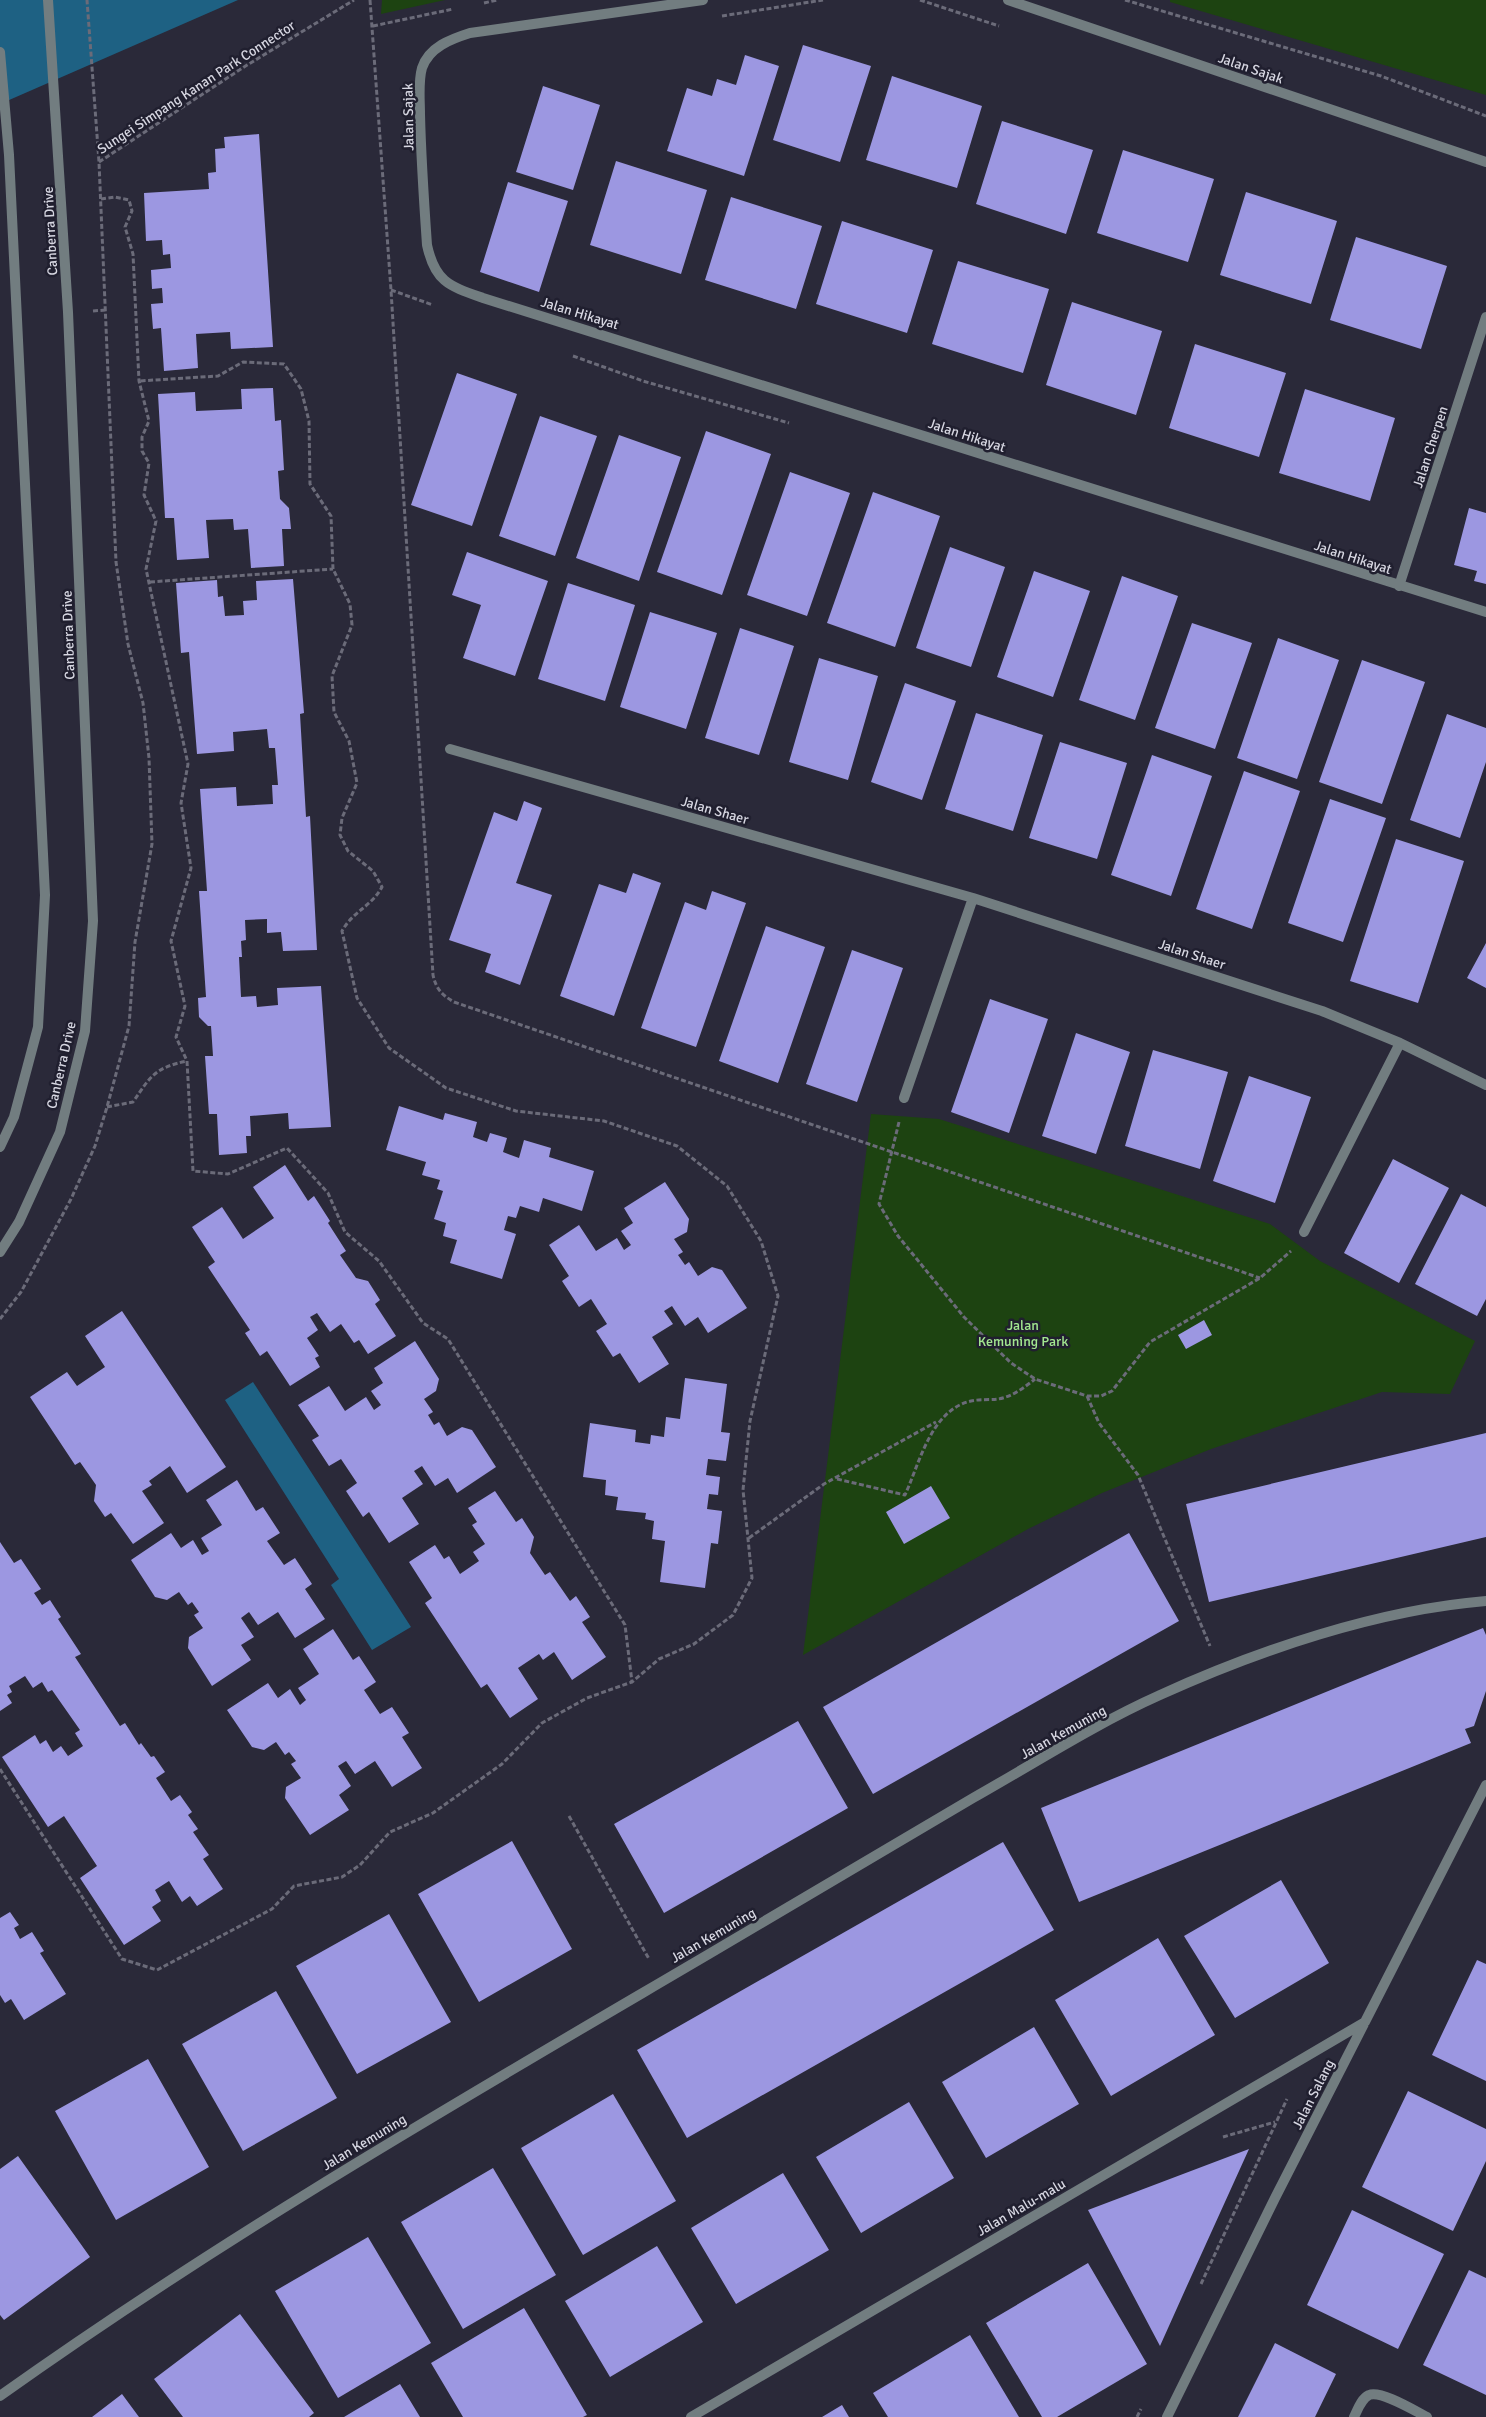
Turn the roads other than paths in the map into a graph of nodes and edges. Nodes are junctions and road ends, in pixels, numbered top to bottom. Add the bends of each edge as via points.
1 (48, 0) edge
2 (703, 0) edge
3 (1008, 0) edge
4 (0, 52) edge
5 (1486, 162) edge
6 (441, 280) joint
7 (1486, 317) edge
8 (1399, 586) junction
9 (1486, 612) edge
10 (450, 748) dead end
11 (974, 898) junction
12 (1400, 1043) junction
13 (1486, 1085) edge
14 (904, 1098) road end
15 (0, 1147) edge
16 (1304, 1232) road end
17 (0, 1252) edge
18 (1486, 1601) edge
19 (1486, 1785) edge
20 (1366, 2022) junction
21 (0, 2396) edge
22 (691, 2417) edge
23 (1167, 2417) edge
24 (1354, 2417) edge
25 (1427, 2417) edge

1 - 17 street, Canberra Drive via 68,312 93,921 85,1031 60,1132 20,1222
2 - 6 street, Jalan Sajak via 470,34 449,40 432,52 422,68 420,127 427,245 431,264
3 - 5 street, Jalan Sajak
4 - 15 street via 9,155 45,895 38,1027 14,1117
6 - 8 street, Jalan Hikayat via 482,298
7 - 8 street, Jalan Cherpen
8 - 9 street, Jalan Hikayat
10 - 11 street, Jalan Shaer
11 - 12 street, Jalan Shaer via 1322,1011
11 - 14 street
12 - 13 street, Jalan Shaer
12 - 16 street
18 - 21 street, Jalan Kemuning via 1395,1615 1311,1638 1220,1669 1156,1696 662,1981 242,2232
19 - 20 street, Jalan Salang
20 - 22 street, Jalan Malu-malu
20 - 23 street, Jalan Salang
24 - 25 street via 1362,2401 1370,2394 1380,2394

